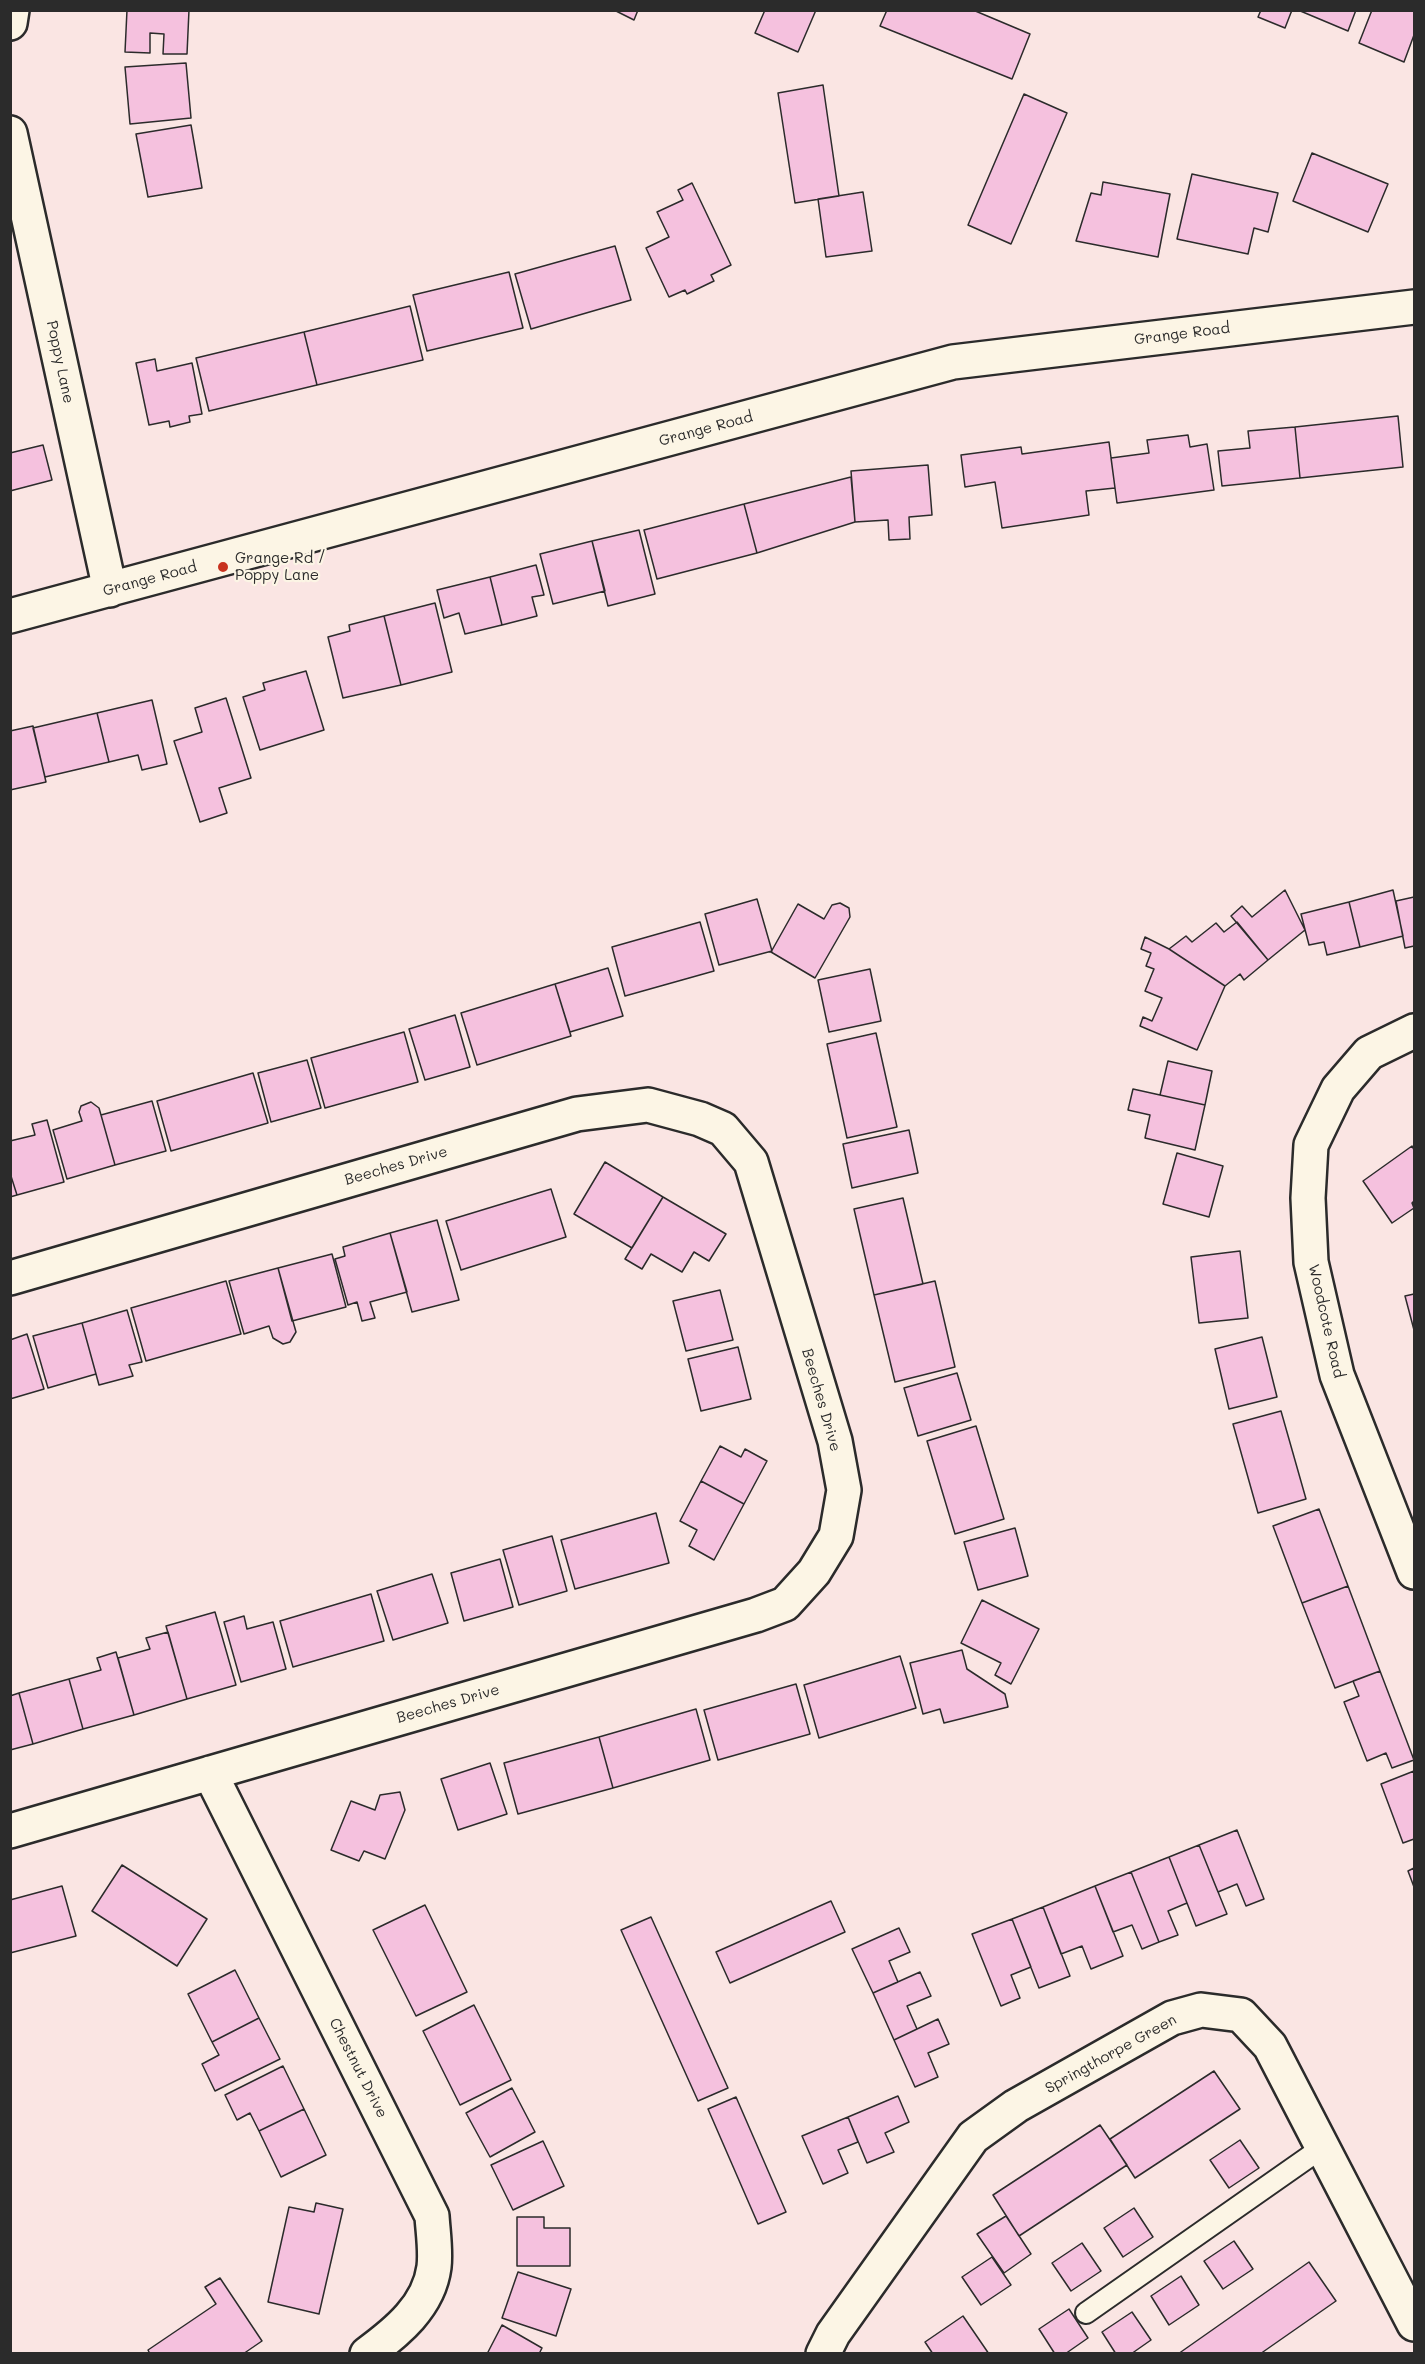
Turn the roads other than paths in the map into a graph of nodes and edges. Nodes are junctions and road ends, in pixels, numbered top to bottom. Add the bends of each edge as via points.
1 (12, 10) edge
2 (10, 23) edge
3 (10, 133) edge
4 (1414, 307) edge
5 (110, 590) junction
6 (10, 616) edge
7 (1414, 1031) edge
8 (10, 1278) edge
9 (1414, 1572) edge
10 (210, 1773) junction
11 (10, 1831) edge
12 (1323, 2147) junction
13 (1086, 2313) dead end
14 (1414, 2325) edge
15 (367, 2354) edge
16 (824, 2354) edge

1 - 2 street
3 - 5 street, Poppy Lane
4 - 5 street, Grange Road via 953,362
5 - 6 street, Grange Road
7 - 9 street, Woodcote Road via 1369,1053 1338,1089 1311,1145 1308,1198 1311,1262 1337,1375
8 - 10 street, Beeches Drive via 577,1114 648,1105 699,1119 723,1129 751,1162 835,1441 844,1490 836,1536 814,1572 785,1604 756,1615
10 - 11 street, Beeches Drive
10 - 15 street, Chestnut Drive via 432,2216 434,2268 422,2303 392,2336
12 - 13 lane
12 - 14 street, Springthorpe Green
12 - 16 street, Springthorpe Green via 1270,2046 1241,2015 1202,2010 1172,2018 1016,2106 973,2137 833,2334

